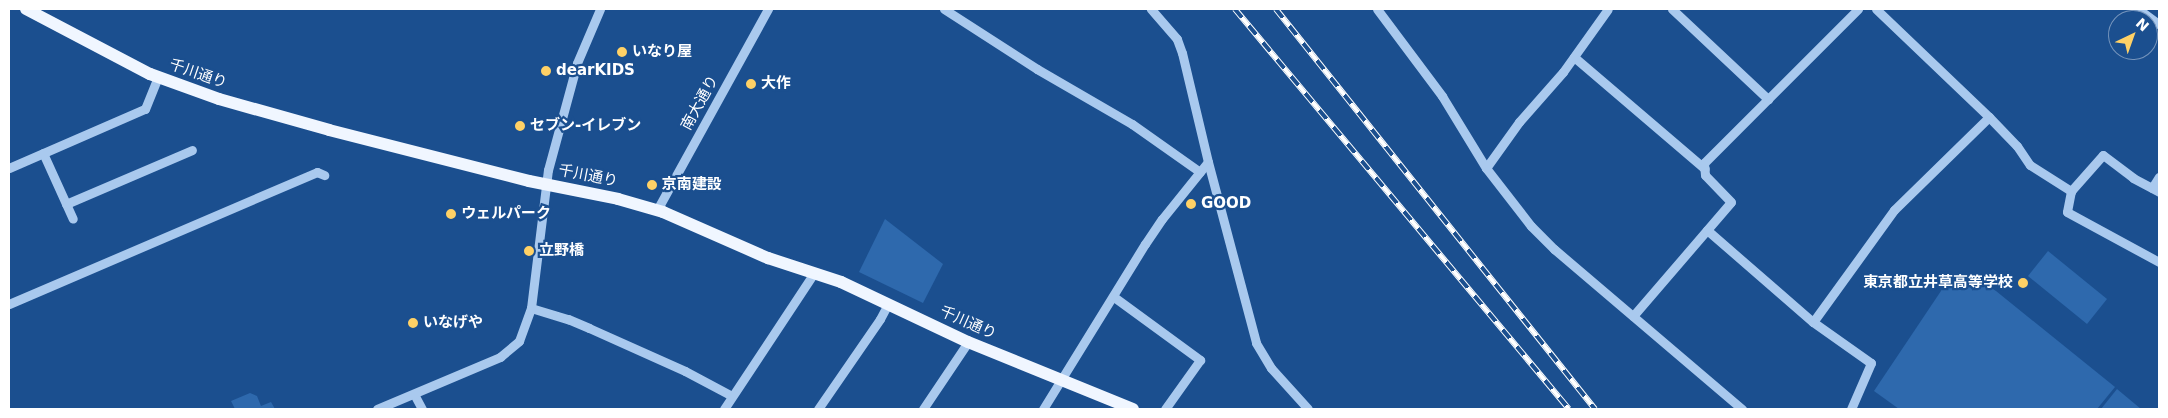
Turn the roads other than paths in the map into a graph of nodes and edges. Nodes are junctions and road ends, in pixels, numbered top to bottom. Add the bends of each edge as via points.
1 (26, 9) edge
2 (600, 9) edge
3 (768, 9) edge
4 (944, 9) edge
5 (1151, 9) edge
6 (1377, 9) edge
7 (1608, 9) edge
8 (1672, 9) edge
9 (1858, 9) edge
10 (1876, 9) edge
11 (2138, 9) edge
12 (2159, 24) edge
13 (1574, 57) junction
14 (158, 77) junction
15 (1768, 99) junction
16 (1988, 117) junction
17 (192, 150) dead end
18 (43, 153) junction
19 (1208, 162) junction
20 (9, 168) edge
21 (1486, 168) junction
22 (1705, 169) junction
23 (1200, 172) junction
24 (324, 175) dead end
25 (2159, 177) edge
26 (547, 185) junction
27 (2156, 190) edge
28 (2071, 191) junction
29 (66, 204) junction
30 (657, 210) junction
31 (73, 219) dead end
32 (1707, 230) junction
33 (2159, 262) edge
34 (814, 273) junction
35 (1114, 297) junction
36 (9, 304) edge
37 (888, 304) junction
38 (530, 308) junction
39 (1633, 316) junction
40 (1813, 322) junction
41 (968, 342) junction
42 (1062, 381) junction
43 (414, 394) junction
44 (732, 396) junction
45 (377, 409) edge
46 (422, 409) edge
47 (724, 409) edge
48 (818, 409) edge
49 (923, 409) edge
50 (1044, 409) edge
51 (1133, 409) edge
52 (1165, 409) edge
53 (1308, 409) edge
54 (1742, 409) edge
55 (1851, 409) edge

1 - 14 main road, 千川通り
2 - 26 street via 577,63 548,170
3 - 30 street, 南大通り
4 - 23 street via 1029,64 1132,124
5 - 19 street via 1177,40 1182,53
6 - 21 street via 1442,96
7 - 13 street
8 - 15 street
9 - 15 street
10 - 16 street
11 - 12 street
13 - 21 street via 1519,122
13 - 22 street
14 - 18 street via 145,109
14 - 26 main road, 千川通り via 275,115
15 - 22 street via 1704,162
16 - 28 street via 2017,146 2030,165
16 - 40 street via 1894,210
17 - 29 street
18 - 20 street
18 - 29 street
19 - 23 street
19 - 53 street via 1256,343 1271,368
21 - 39 street via 1531,226
22 - 32 street via 1705,175 1731,202
23 - 35 street via 1162,219
24 - 36 street via 317,172
25 - 27 street
26 - 30 main road, 千川通り via 618,198
26 - 38 street
27 - 28 street via 2133,178 2103,155
28 - 33 street via 2067,212
29 - 31 street
30 - 34 main road, 千川通り via 768,258
32 - 39 street
32 - 40 street
34 - 37 main road, 千川通り
34 - 44 street
35 - 42 street
35 - 52 street via 1200,360
37 - 41 main road, 千川通り
37 - 48 street
38 - 43 street via 516,345 500,357
38 - 44 street via 582,325
39 - 54 street
40 - 55 street via 1871,363
41 - 42 main road, 千川通り
41 - 49 street
42 - 50 street
42 - 51 main road, 千川通り
43 - 45 street
43 - 46 street
44 - 47 street

